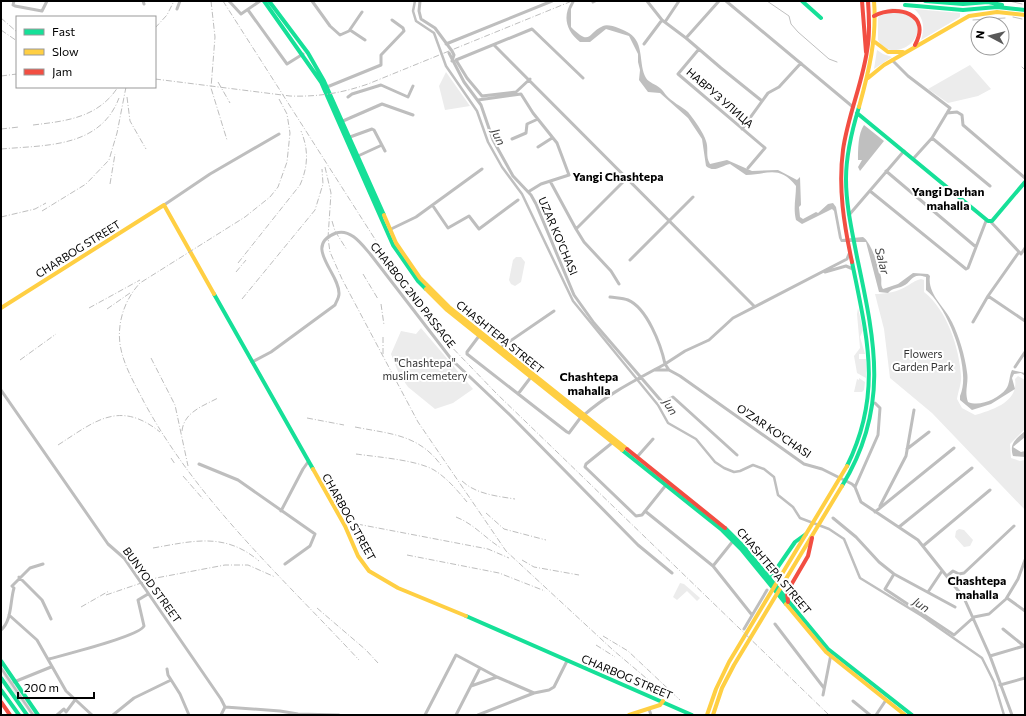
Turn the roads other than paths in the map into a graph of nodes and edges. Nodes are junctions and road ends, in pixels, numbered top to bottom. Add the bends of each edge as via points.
1 (47, 1) edge
2 (180, 1) edge
3 (229, 1) edge
4 (260, 1) edge
5 (264, 1) edge
6 (269, 1) edge
7 (312, 1) edge
8 (420, 1) edge
9 (552, 1) edge
10 (647, 1) edge
11 (679, 1) edge
12 (719, 1) edge
13 (726, 1) edge
14 (802, 1) edge
15 (862, 1) edge
16 (868, 1) edge
17 (874, 1) edge
18 (925, 1) edge
19 (14, 2) edge
20 (980, 2) edge
21 (885, 7) dead end
22 (1009, 7) junction
23 (177, 9) dead end
24 (248, 10) junction
25 (965, 10) junction
26 (1025, 10) edge
27 (362, 12) dead end
28 (876, 14) junction
29 (1025, 15) edge
30 (821, 18) dead end
31 (966, 18) junction
32 (392, 20) dead end
33 (663, 21) junction
34 (871, 21) junction
35 (350, 30) junction
36 (871, 34) junction
37 (686, 38) junction
38 (365, 40) dead end
39 (875, 42) junction
40 (446, 44) junction
41 (494, 44) junction
42 (644, 44) dead end
43 (699, 49) junction
44 (911, 49) junction
45 (449, 53) dead end
46 (303, 54) junction
47 (454, 60) junction
48 (892, 60) junction
49 (801, 63) junction
50 (864, 72) junction
51 (583, 78) dead end
52 (530, 79) junction
53 (868, 79) junction
54 (413, 86) dead end
55 (327, 87) junction
56 (348, 97) dead end
57 (478, 100) junction
58 (762, 100) junction
59 (853, 107) junction
60 (857, 113) junction
61 (947, 113) junction
62 (413, 116) dead end
63 (538, 119) junction
64 (342, 121) junction
65 (742, 129) junction
66 (279, 134) dead end
67 (350, 137) junction
68 (552, 138) junction
69 (932, 138) junction
70 (512, 139) dead end
71 (382, 145) junction
72 (538, 146) dead end
73 (385, 151) dead end
74 (904, 151) junction
75 (358, 156) junction
76 (913, 159) junction
77 (748, 168) dead end
78 (482, 169) dead end
79 (886, 171) junction
80 (627, 178) junction
81 (1025, 178) edge
82 (550, 181) junction
83 (1025, 182) edge
84 (990, 186) dead end
85 (870, 191) junction
86 (528, 192) junction
87 (693, 196) dead end
88 (841, 198) junction
89 (847, 198) junction
90 (518, 200) dead end
91 (164, 205) junction
92 (433, 206) junction
93 (850, 215) junction
94 (669, 220) junction
95 (988, 221) junction
96 (576, 229) junction
97 (389, 230) junction
98 (850, 232) junction
99 (976, 248) junction
100 (1025, 248) edge
101 (853, 249) junction
102 (1019, 252) junction
103 (630, 260) dead end
104 (854, 270) junction
105 (812, 277) junction
106 (619, 284) dead end
107 (435, 296) junction
108 (988, 296) junction
109 (610, 297) dead end
110 (754, 306) junction
111 (1, 308) edge
112 (554, 311) dead end
113 (1025, 321) edge
114 (973, 322) dead end
115 (872, 334) junction
116 (867, 335) junction
117 (479, 336) junction
118 (500, 348) junction
119 (1025, 352) edge
120 (252, 362) junction
121 (665, 364) junction
122 (1015, 367) dead end
123 (654, 370) junction
124 (669, 370) junction
125 (640, 376) junction
126 (531, 378) junction
127 (1, 390) edge
128 (553, 393) junction
129 (518, 394) junction
130 (875, 403) junction
131 (914, 410) dead end
132 (582, 416) junction
133 (929, 432) dead end
134 (653, 439) dead end
135 (612, 443) junction
136 (954, 448) dead end
137 (907, 449) junction
138 (737, 455) dead end
139 (637, 457) junction
140 (308, 462) junction
141 (199, 464) dead end
142 (972, 468) dead end
143 (666, 485) junction
144 (855, 487) junction
145 (990, 490) dead end
146 (688, 500) junction
147 (880, 506) junction
148 (282, 511) junction
149 (645, 511) junction
150 (875, 512) junction
151 (833, 518) dead end
152 (1014, 526) dead end
153 (899, 527) junction
154 (806, 534) junction
155 (812, 537) junction
156 (734, 540) junction
157 (923, 546) junction
158 (1025, 560) edge
159 (43, 564) dead end
160 (285, 564) dead end
161 (713, 566) junction
162 (776, 571) junction
163 (942, 571) junction
164 (672, 573) dead end
165 (765, 573) junction
166 (894, 574) junction
167 (947, 576) junction
168 (19, 577) junction
169 (770, 582) junction
170 (767, 590) dead end
171 (928, 592) junction
172 (148, 594) junction
173 (781, 596) junction
174 (1007, 598) junction
175 (788, 602) junction
176 (955, 608) dead end
177 (1025, 611) edge
178 (752, 614) junction
179 (9, 615) junction
180 (974, 617) junction
181 (51, 618) dead end
182 (775, 624) dead end
183 (744, 629) dead end
184 (1003, 629) dead end
185 (1, 630) edge
186 (831, 654) junction
187 (990, 656) junction
188 (49, 659) junction
189 (1, 661) edge
190 (567, 661) junction
191 (51, 666) junction
192 (480, 668) junction
193 (167, 669) dead end
194 (497, 677) junction
195 (1, 678) edge
196 (1025, 678) edge
197 (171, 680) junction
198 (14, 682) junction
199 (1000, 684) junction
200 (6, 685) junction
201 (471, 686) junction
202 (824, 688) junction
203 (1, 690) edge
204 (534, 693) junction
205 (823, 695) dead end
206 (75, 700) junction
207 (886, 700) junction
208 (663, 701) junction
209 (853, 701) dead end
210 (1, 702) edge
211 (225, 706) junction
212 (649, 709) junction
213 (66, 712) junction
214 (10, 715) edge
215 (19, 715) edge
216 (27, 715) edge
217 (38, 715) edge
218 (56, 715) edge
219 (70, 715) edge
220 (92, 715) edge
221 (112, 715) edge
222 (189, 715) edge
223 (222, 715) edge
224 (339, 715) edge
225 (425, 715) edge
226 (456, 715) edge
227 (478, 715) edge
228 (629, 715) edge
229 (651, 715) edge
230 (692, 715) edge
231 (707, 715) edge
232 (713, 715) edge
233 (870, 715) edge
234 (876, 715) edge
235 (906, 715) edge
236 (912, 715) edge
237 (1012, 715) edge

1 - 19 street via 42,11 15,6
2 - 23 street
3 - 24 street via 241,14
4 - 24 street
5 - 46 main road, CHASHTEPA STREET
6 - 55 main road, CHASHTEPA STREET via 308,53
7 - 35 street via 340,35
8 - 40 street via 421,19 435,28
9 - 40 street
10 - 33 street
11 - 33 street
12 - 37 street
13 - 49 street
14 - 30 main road
15 - 50 main road via 866,31
16 - 34 main road
17 - 28 main road
18 - 20 main road via 963,4
20 - 22 main road
21 - 28 main road
22 - 25 main road
22 - 26 main road
24 - 46 street via 287,64
25 - 31 main road via 962,14
25 - 44 main road via 899,4 912,10 919,22 919,39
27 - 35 street
28 - 34 main road
28 - 39 main road
29 - 31 main road via 997,12 976,14
31 - 44 main road
32 - 55 street via 404,31 381,55 381,65
33 - 37 street
33 - 42 street
34 - 36 main road
35 - 38 street
36 - 39 main road
36 - 50 main road
37 - 43 street
39 - 44 main road via 892,53
39 - 53 main road
40 - 47 street via 452,51
41 - 47 street
41 - 51 street via 535,30
41 - 52 street
43 - 58 street
43 - 65 street, НАВРУЗ УЛИЦА via 678,74
44 - 48 main road
45 - 47 street, UZAR KO'CHASI
46 - 107 main road, CHASHTEPA STREET via 321,82 393,245 418,281
47 - 52 street via 482,96 516,92
47 - 57 street, UZAR KO'CHASI
48 - 53 main road
48 - 61 street via 908,76 950,108
49 - 58 street via 779,87
49 - 59 street
50 - 59 main road
52 - 80 street
53 - 60 main road
54 - 56 street via 408,98 381,85
55 - 64 main road, CHASHTEPA STREET
57 - 63 street via 521,94
57 - 86 street, UZAR KO'CHASI via 500,153 513,176
58 - 65 street
59 - 88 main road via 843,153
60 - 74 main road
60 - 89 main road via 848,154
61 - 69 street
61 - 81 street via 957,112 962,115 963,125
62 - 64 street via 382,104
63 - 68 street
63 - 70 street via 527,124 526,133
64 - 67 main road, CHASHTEPA STREET
65 - 77 street, НАВРУЗ УЛИЦА via 765,149
66 - 91 street, CHARBOG STREET via 210,174
67 - 71 street via 372,129
67 - 75 main road, CHASHTEPA STREET
68 - 72 street
68 - 82 street via 560,149 569,175
69 - 76 street
69 - 84 street
71 - 73 street
71 - 75 street
74 - 76 main road
74 - 79 street
75 - 97 main road, CHASHTEPA STREET
76 - 95 main road
78 - 92 street via 432,204
79 - 85 street
79 - 99 street
80 - 94 street
80 - 96 street
82 - 86 street
82 - 96 street
83 - 95 main road
85 - 93 street
85 - 99 street via 967,269
86 - 125 street, UZAR KO'CHASI via 536,204 574,295 594,323
87 - 94 street
88 - 89 main road
88 - 98 main road
89 - 93 main road
90 - 92 street via 479,229 469,216 448,228
91 - 111 main road, CHARBOG STREET
91 - 120 main road, CHARBOG STREET
92 - 97 street
93 - 98 main road
94 - 103 street
94 - 110 street
95 - 99 street
95 - 102 street
96 - 106 street
97 - 107 main road, CHASHTEPA STREET via 411,266
98 - 101 main road
100 - 102 street via 1022,254
101 - 104 main road
101 - 105 street via 847,259
101 - 115 main road
102 - 108 street
104 - 105 street via 849,266 836,267
104 - 116 main road
105 - 110 street
107 - 117 main road, CHASHTEPA STREET
107 - 118 main road, CHASHTEPA STREET
108 - 113 street
108 - 114 street
109 - 121 street via 630,301 639,307 654,332
110 - 121 street via 730,320 709,340
112 - 118 street
115 - 116 main road
115 - 130 main road via 876,372
116 - 154 main road via 870,372 868,404 861,436 845,471
117 - 126 main road, CHASHTEPA STREET
117 - 129 street via 467,354
118 - 128 main road, CHASHTEPA STREET
119 - 122 street
120 - 140 main road, CHARBOG STREET
120 - 164 street, CHARBOG 2ND PASSAGE via 271,352 335,305 339,290 323,256 322,245 325,239 336,233 353,236 452,360 638,545
121 - 123 street
121 - 124 street
123 - 124 street
123 - 125 street
124 - 144 street, O'ZAR KO'CHASI via 804,464 822,469
125 - 132 street via 602,399
125 - 138 street, UZAR KO'CHASI via 663,402 672,397
126 - 128 main road, CHASHTEPA STREET
126 - 129 street
127 - 172 street, BUNYOD STREET via 108,544 124,558
128 - 132 main road, CHASHTEPA STREET
129 - 132 street via 568,433
130 - 144 street via 880,406 879,430
130 - 155 main road via 866,441 850,474
131 - 137 street
132 - 135 main road, CHASHTEPA STREET
132 - 139 main road, CHASHTEPA STREET
133 - 137 street
134 - 139 street
135 - 143 main road, CHASHTEPA STREET
135 - 149 street via 585,467 636,516 642,515
136 - 147 street
137 - 147 street
139 - 146 main road, CHASHTEPA STREET
140 - 148 street via 302,469
140 - 190 main road, CHARBOG STREET via 363,563 371,573
141 - 148 street via 238,480
142 - 153 street
143 - 146 main road, CHASHTEPA STREET
143 - 149 street
144 - 150 street via 861,502
145 - 157 street
146 - 156 main road, CHASHTEPA STREET
146 - 165 main road, CHASHTEPA STREET via 736,538
147 - 150 street
148 - 160 street via 315,534 310,546
149 - 161 street
150 - 153 street
151 - 166 street
152 - 167 street via 964,573 954,571
153 - 157 street
154 - 162 main road via 794,542
154 - 231 main road via 729,662
155 - 175 main road via 808,556 787,592
155 - 232 main road via 734,665 722,688
156 - 161 street
156 - 169 main road, CHASHTEPA STREET
157 - 163 street
158 - 174 street
159 - 168 street via 30,568
161 - 178 street
162 - 165 main road
162 - 169 main road
163 - 167 street
163 - 171 street
165 - 169 main road, CHASHTEPA STREET
166 - 171 street
166 - 180 street via 885,589 954,635
167 - 180 street via 964,598
168 - 179 street via 12,586 14,588
168 - 181 street via 42,600
169 - 173 main road, CHASHTEPA STREET
170 - 178 street
171 - 176 street
172 - 188 street via 138,600 144,626 141,629 118,639
172 - 211 street, BUNYOD STREET
173 - 175 main road, CHASHTEPA STREET
173 - 186 main road, CHASHTEPA STREET
174 - 177 street
174 - 180 street via 989,614
175 - 186 main road, CHASHTEPA STREET
178 - 183 street
179 - 185 street
179 - 188 street via 33,636
180 - 187 street
182 - 202 street
184 - 187 street via 1024,646
186 - 202 street
186 - 207 main road, CHASHTEPA STREET
186 - 236 main road, CHASHTEPA STREET
187 - 199 street
188 - 191 street
189 - 198 main road
190 - 204 street via 554,687
190 - 208 main road, CHARBOG STREET
191 - 198 street
191 - 206 street via 66,691
192 - 194 street
192 - 201 street
192 - 225 street via 456,655
193 - 197 street
194 - 201 street
194 - 204 street
195 - 200 main road
196 - 199 street
197 - 221 street via 134,698
197 - 222 street
198 - 217 main road
199 - 237 street
200 - 203 main road via 5,689
200 - 216 main road
201 - 226 street
202 - 205 street
203 - 215 main road
204 - 227 street
206 - 213 street
206 - 220 street
207 - 234 street
207 - 235 main road, CHASHTEPA STREET
208 - 212 main road
208 - 230 main road, CHARBOG STREET
209 - 233 street
210 - 214 main road
211 - 223 street
211 - 224 street via 298,714
212 - 228 main road
212 - 229 street
213 - 218 street via 64,710
213 - 219 street

